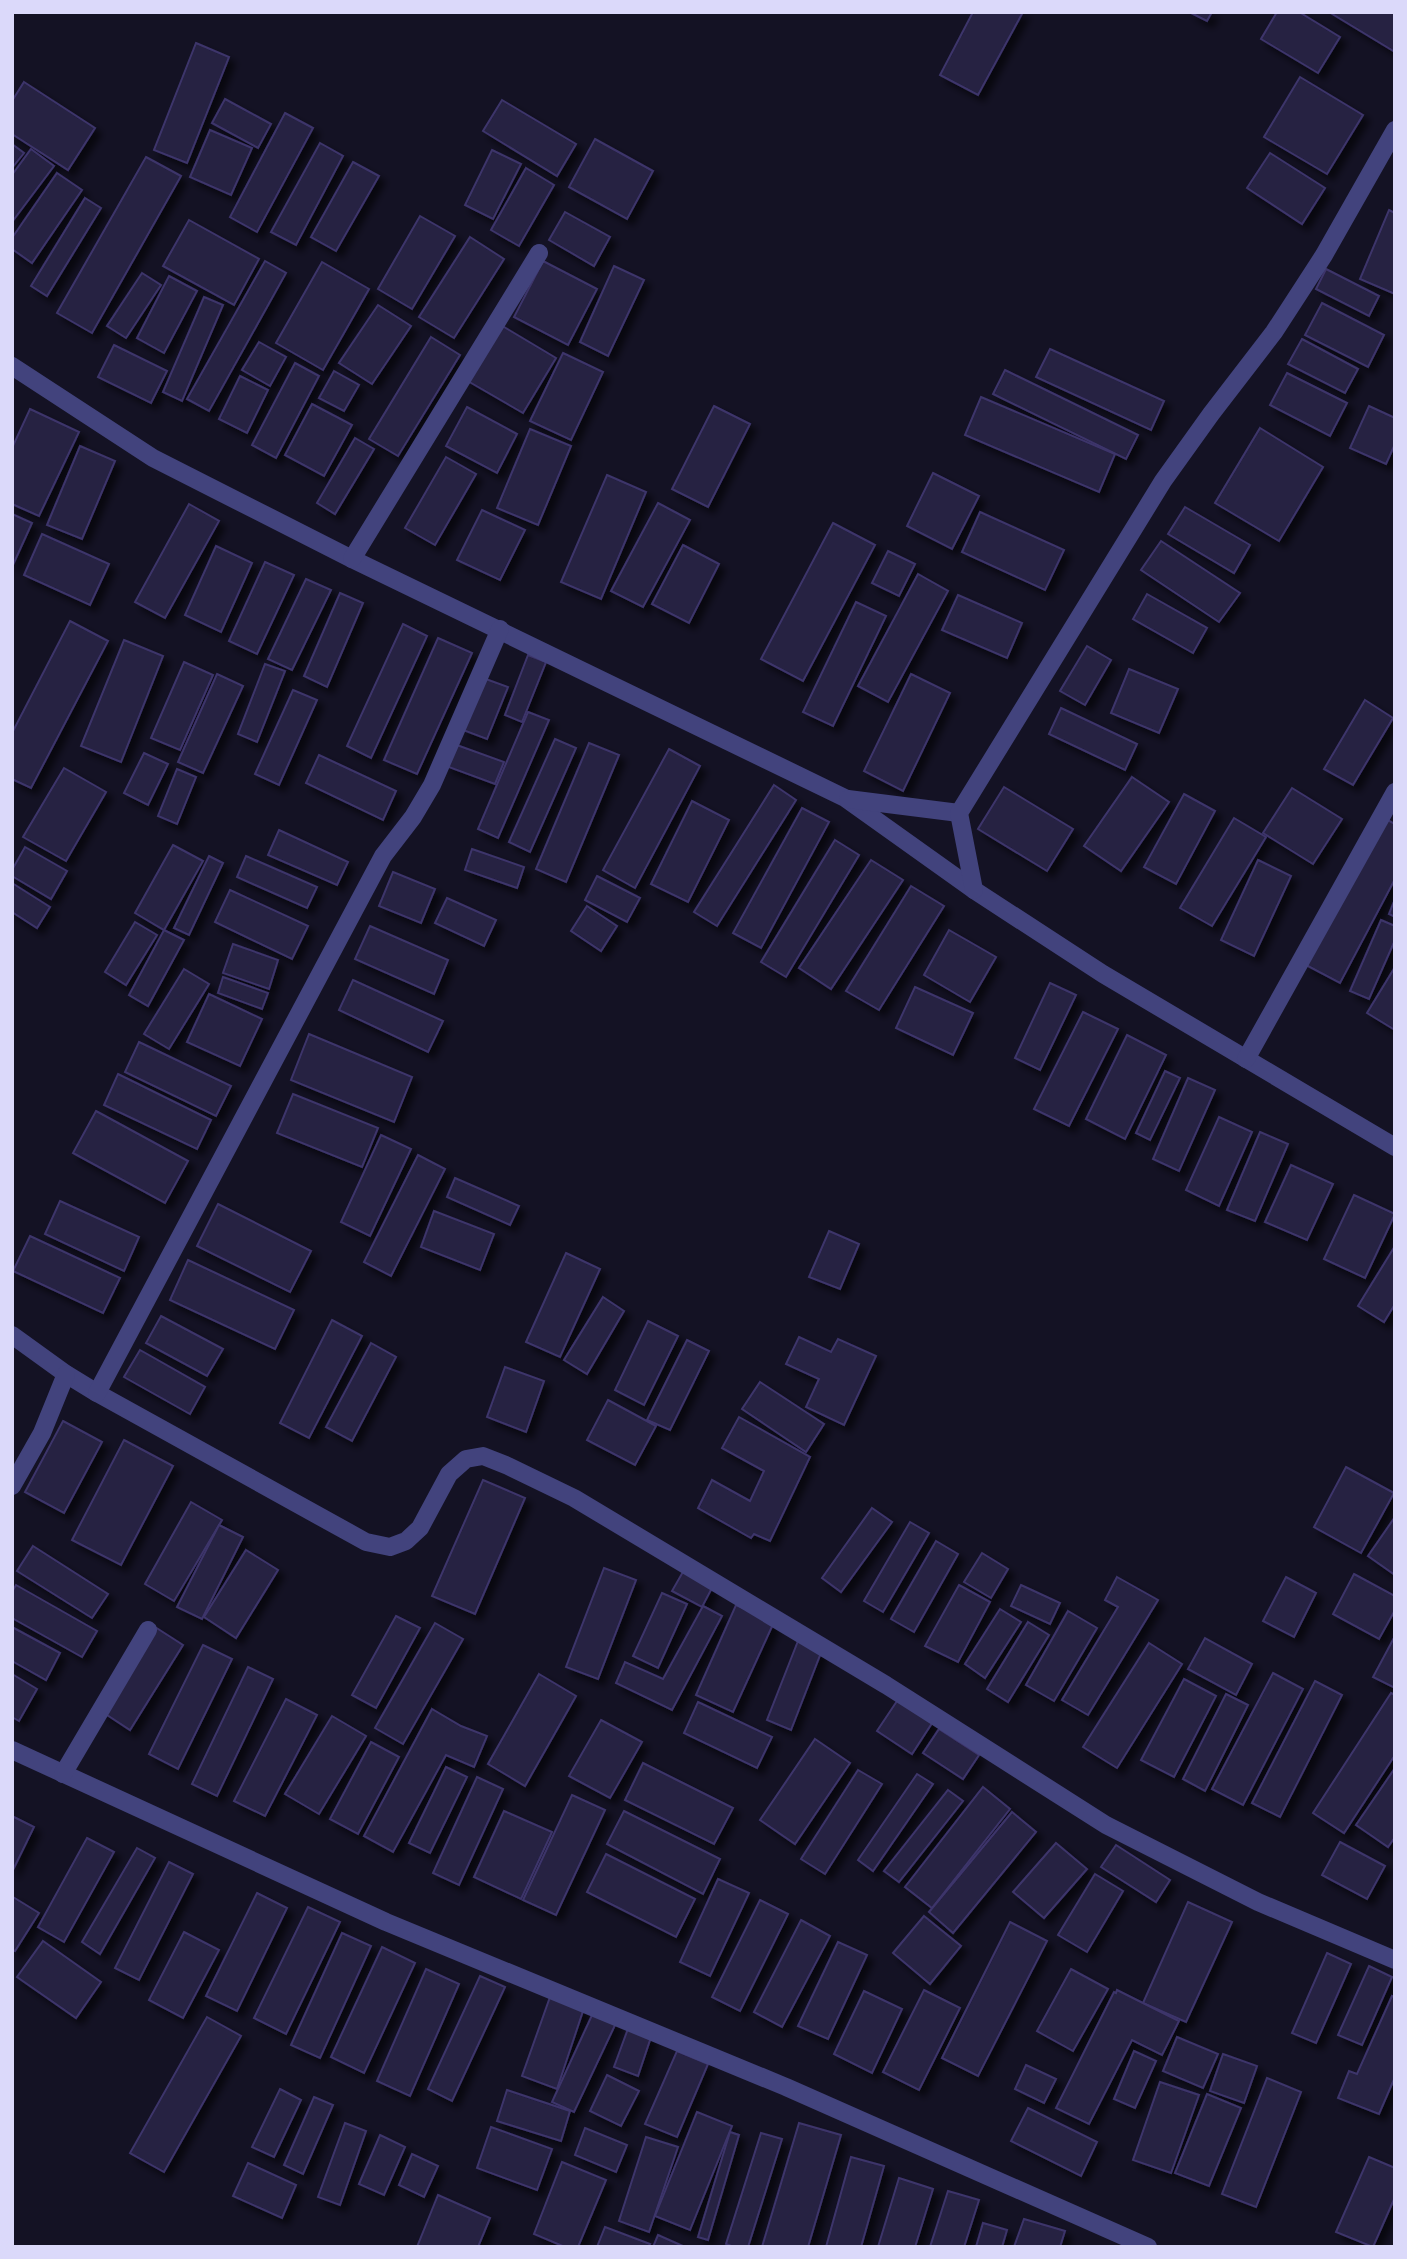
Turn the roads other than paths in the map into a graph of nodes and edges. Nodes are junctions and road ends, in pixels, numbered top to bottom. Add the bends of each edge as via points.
1 (1395, 130) edge
2 (539, 253) dead end
3 (12, 366) edge
4 (352, 559) junction
5 (500, 629) junction
6 (1395, 792) edge
7 (845, 798) junction
8 (959, 813) junction
9 (974, 890) junction
10 (1246, 1059) junction
11 (1395, 1147) edge
12 (12, 1335) edge
13 (66, 1374) junction
14 (97, 1393) junction
15 (12, 1486) edge
16 (148, 1630) dead end
17 (12, 1750) edge
18 (63, 1774) junction
19 (1395, 1960) edge
20 (1148, 2247) edge

1 - 8 street via 1324,255 1274,332 1163,481
2 - 4 street
3 - 4 street via 153,458
4 - 5 street
5 - 7 street
5 - 14 street via 432,785 383,856
6 - 10 street
7 - 8 street
7 - 9 street
8 - 9 street
9 - 10 street
10 - 11 street
12 - 13 street
13 - 14 street
13 - 15 street
14 - 19 street via 366,1542 390,1547 420,1528 449,1474 466,1459 483,1456 508,1465 574,1498 874,1677 1106,1825 1258,1902
16 - 18 street
17 - 18 street
18 - 20 street via 386,1922 786,2087

